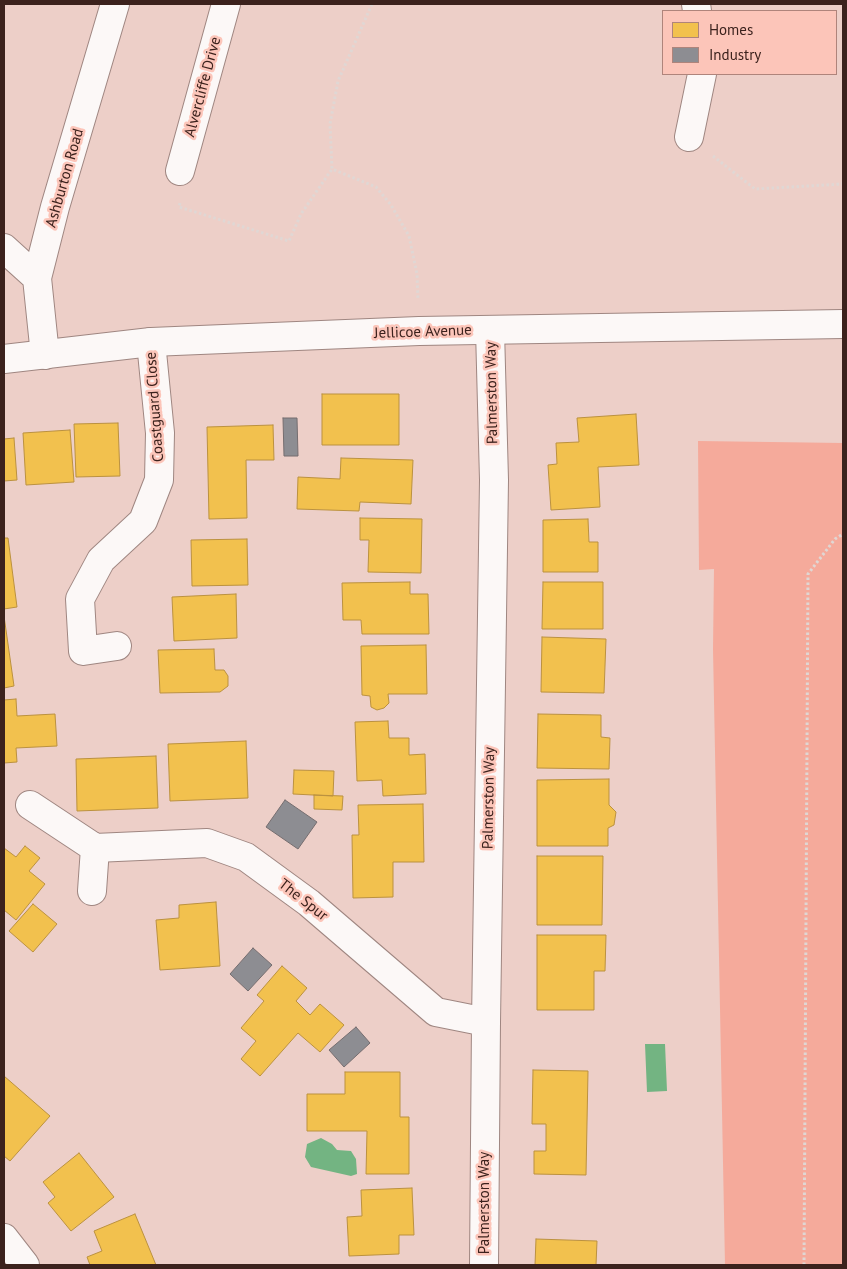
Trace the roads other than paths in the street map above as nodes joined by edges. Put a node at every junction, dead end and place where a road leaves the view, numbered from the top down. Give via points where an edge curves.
1 (115, 4) edge
2 (226, 4) edge
3 (702, 75) edge
4 (688, 136) road end
5 (180, 171) road end
6 (4, 248) edge
7 (37, 278) junction
8 (843, 324) edge
9 (490, 330) junction
10 (151, 342) junction
11 (45, 354) junction
12 (4, 359) edge
13 (117, 646) dead end
14 (30, 805) dead end
15 (95, 848) junction
16 (92, 891) dead end
17 (486, 1022) junction
18 (4, 1238) edge
19 (25, 1265) edge
20 (484, 1265) edge

1 - 7 street, Ashburton Road
2 - 5 street, Alvercliffe Drive
3 - 4 street
6 - 7 street
7 - 11 street, Ashburton Road
8 - 9 street, Jellicoe Avenue
9 - 10 street, Jellicoe Avenue
9 - 17 street, Palmerston Way via 494,480
10 - 11 street, Jellicoe Avenue
10 - 13 street, Coastguard Close via 160,433 160,480 143,521 101,560 80,599 83,651
11 - 12 street, Jellicoe Avenue
14 - 15 street
15 - 16 street
15 - 17 street, The Spur via 207,843 246,857 310,903 436,1012
17 - 20 street, Palmerston Way
18 - 19 street

